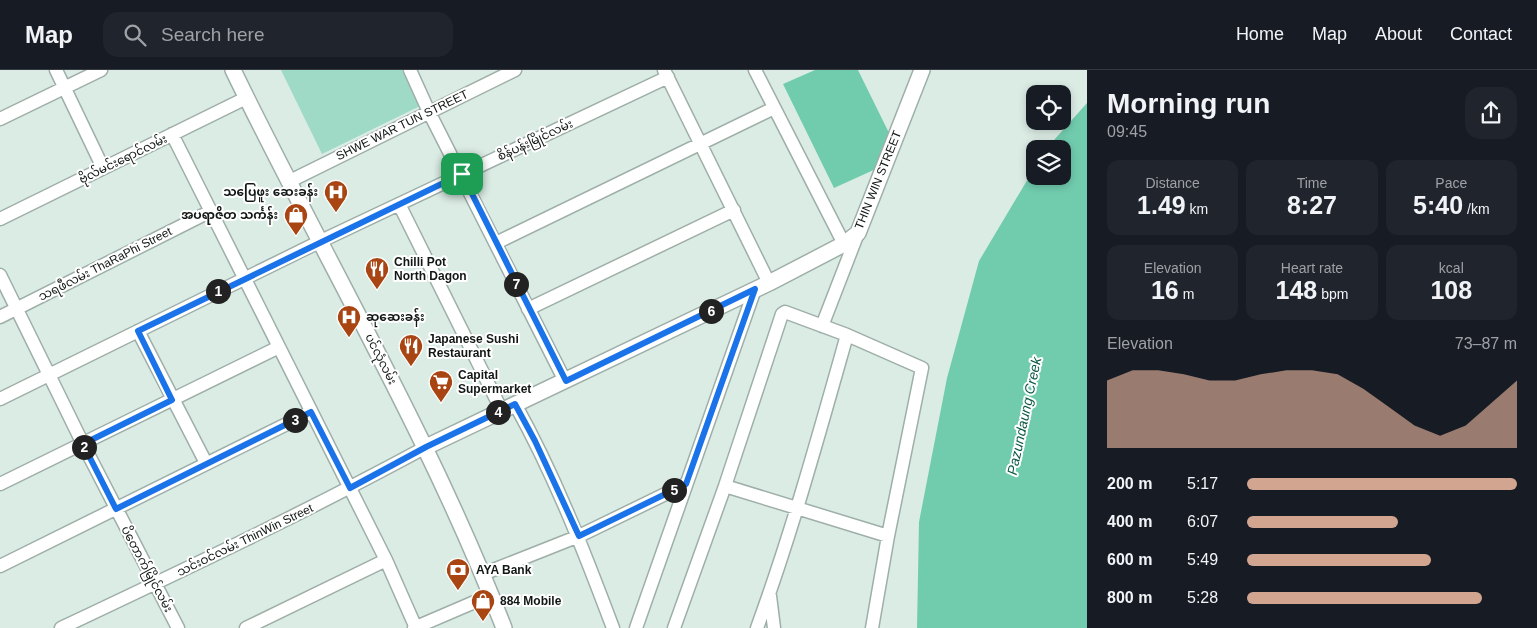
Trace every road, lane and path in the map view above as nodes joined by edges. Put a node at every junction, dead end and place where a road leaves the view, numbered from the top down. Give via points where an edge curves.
1 (56, 70) edge
2 (101, 70) edge
3 (233, 70) edge
4 (410, 70) edge
5 (515, 70) edge
6 (755, 70) edge
7 (922, 70) edge
8 (500, 73) edge
9 (666, 74) edge
10 (64, 88) junction
11 (246, 98) junction
12 (774, 108) junction
13 (429, 112) junction
14 (0, 119) edge
15 (172, 134) junction
16 (701, 143) junction
17 (103, 168) junction
18 (462, 174) junction
19 (290, 181) junction
20 (399, 204) junction
21 (734, 210) junction
22 (210, 211) junction
23 (0, 219) edge
24 (858, 233) junction
25 (321, 241) junction
26 (496, 242) junction
27 (844, 244) junction
28 (0, 275) edge
29 (244, 278) junction
30 (762, 286) junction
31 (17, 309) junction
32 (528, 309) junction
33 (0, 317) edge
34 (822, 326) junction
35 (138, 331) junction
36 (846, 335) junction
37 (279, 347) junction
38 (49, 374) junction
39 (566, 381) junction
40 (0, 399) edge
41 (172, 400) junction
42 (508, 407) junction
43 (311, 412) junction
44 (83, 444) junction
45 (426, 447) junction
46 (206, 463) junction
47 (0, 484) edge
48 (686, 484) junction
49 (725, 486) junction
50 (350, 488) junction
51 (798, 508) junction
52 (116, 509) junction
53 (579, 536) junction
54 (888, 536) junction
55 (386, 560) junction
56 (0, 566) edge
57 (483, 574) junction
58 (155, 585) junction
59 (491, 595) junction
60 (770, 596) junction
61 (86, 623) edge
62 (62, 628) edge
63 (178, 628) edge
64 (246, 628) edge
65 (415, 628) edge
66 (504, 628) edge
67 (613, 628) edge
68 (636, 628) edge
69 (674, 628) edge
70 (757, 628) edge
71 (774, 628) edge
72 (872, 628) edge

1 - 10 street
2 - 10 street
3 - 11 main road, ပင်လုံလမ်း
4 - 13 street
5 - 8 street, SHWE WAR TUN STREET
6 - 12 street
7 - 24 main road, THIN WIN STREET
8 - 13 street, SHWE WAR TUN STREET
9 - 16 street
9 - 18 street, စိန်ပန်းမြိုင်လမ်း
10 - 14 street
10 - 17 street
11 - 15 street, ဗိုလ်မင်းရောင်လမ်း
11 - 19 main road, ပင်လုံလမ်း
12 - 16 street
12 - 27 street
13 - 18 street
13 - 19 street, SHWE WAR TUN STREET
15 - 17 street, ဗိုလ်မင်းရောင်လမ်း
15 - 22 street
16 - 21 street
16 - 26 street
17 - 23 street, ဗိုလ်မင်းရောင်လမ်း
18 - 20 street, စိန်ပန်းမြိုင်လမ်း
18 - 26 street
19 - 25 main road, ပင်လုံလမ်း
20 - 25 street, စိန်ပန်းမြိုင်လမ်း
20 - 42 street
21 - 30 street
21 - 32 street
22 - 29 street
22 - 31 street, သရဖီလမ်း ThaRaPhi Street
24 - 27 main road, THIN WIN STREET
24 - 34 street
25 - 29 street, စိန်ပန်းမြိုင်လမ်း
25 - 45 main road, ပင်လုံလမ်း
26 - 32 street
27 - 30 main road, THIN WIN STREET
28 - 31 street, ပိတောက်မြိုင်လမ်း
29 - 35 street, စိန်ပန်းမြိုင်လမ်း
29 - 37 street
30 - 39 main road, THIN WIN STREET
30 - 48 street
31 - 33 street, သရဖီလမ်း ThaRaPhi Street
31 - 38 street, ပိတောက်မြိုင်လမ်း
32 - 39 street
34 - 36 street
34 - 49 street via 788,312 782,314
35 - 38 street, စိန်ပန်းမြိုင်လမ်း
35 - 41 street
36 - 51 street
36 - 54 street via 922,368
37 - 41 street
37 - 43 street
38 - 40 street, စိန်ပန်းမြိုင်လမ်း
38 - 44 street, ပိတောက်မြိုင်လမ်း
39 - 42 main road, THIN WIN STREET
41 - 44 street
41 - 46 street
42 - 45 main road, THIN WIN STREET
42 - 53 street via 535,441
43 - 46 street
43 - 50 street
44 - 47 street
44 - 52 street, ပိတောက်မြိုင်လမ်း
45 - 50 street, သင်းဝင်လမ်း ThinWin Street
45 - 57 main road, ပင်လုံလမ်း
46 - 52 street
48 - 53 street
48 - 68 street
49 - 51 street
49 - 69 street
50 - 55 street
50 - 58 street, သင်းဝင်လမ်း ThinWin Street
51 - 54 street
51 - 60 street
52 - 56 street
52 - 58 street, ပိတောက်မြိုင်လမ်း
53 - 57 street
53 - 67 street
54 - 72 street
55 - 64 street
55 - 65 street
57 - 59 main road, ပင်လုံလမ်း
58 - 61 street, သင်းဝင်လမ်း ThinWin Street
58 - 63 street, ပိတောက်မြိုင်လမ်း
59 - 65 street
59 - 66 main road, ပင်လုံလမ်း
60 - 70 street
60 - 71 street
61 - 62 street, သင်းဝင်လမ်း ThinWin Street

